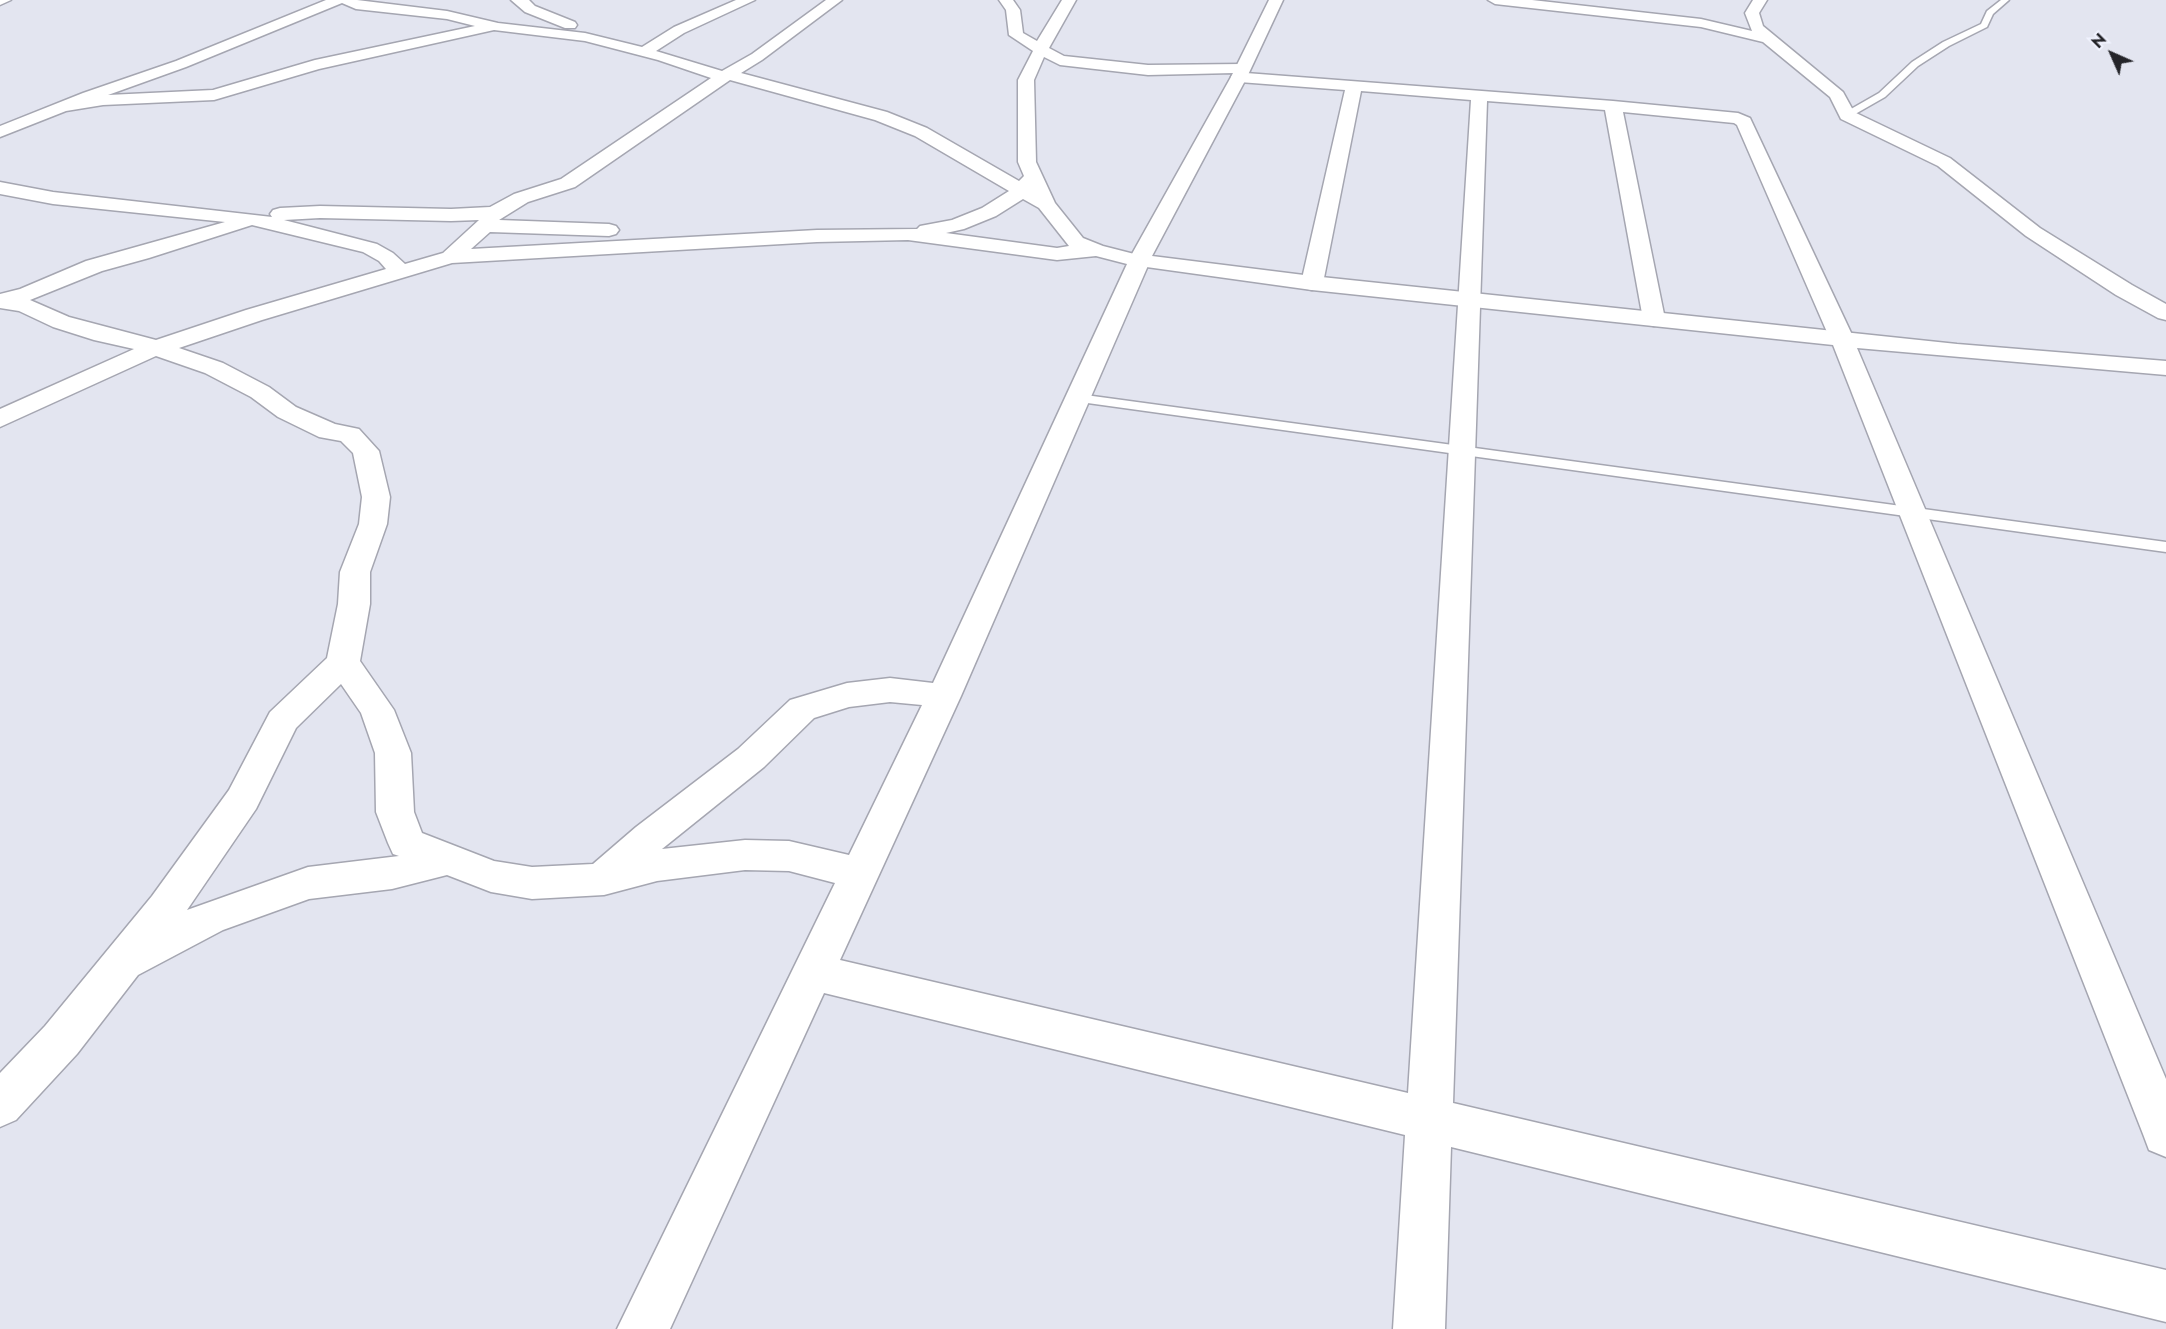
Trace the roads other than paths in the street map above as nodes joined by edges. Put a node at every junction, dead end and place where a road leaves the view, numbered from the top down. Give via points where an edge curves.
1 (338, 0) edge
2 (347, 0) edge
3 (518, 0) edge
4 (748, 0) edge
5 (835, 0) edge
6 (1006, 0) edge
7 (1069, 0) edge
8 (1276, 0) edge
9 (1495, 0) edge
10 (1760, 0) edge
11 (2005, 0) edge
12 (1752, 13) junction
13 (1701, 23) junction
14 (494, 26) junction
15 (585, 38) junction
16 (1768, 39) junction
17 (1041, 51) junction
18 (644, 52) junction
19 (1240, 73) junction
20 (726, 75) junction
21 (1354, 86) junction
22 (1479, 96) junction
23 (96, 98) junction
24 (1613, 106) junction
25 (1847, 115) junction
26 (0, 132) edge
27 (1027, 184) junction
28 (0, 188) edge
29 (232, 216) junction
30 (490, 219) junction
31 (261, 220) junction
32 (908, 234) junction
33 (684, 244) junction
34 (1096, 250) junction
35 (450, 257) junction
36 (1139, 261) junction
37 (400, 271) junction
38 (1312, 283) junction
39 (1469, 299) junction
40 (0, 301) edge
41 (2166, 313) edge
42 (1654, 319) junction
43 (1842, 339) junction
44 (153, 349) junction
45 (2166, 368) edge
46 (1078, 398) junction
47 (0, 419) edge
48 (1462, 452) junction
49 (1913, 512) junction
50 (2166, 547) edge
51 (343, 662) junction
52 (944, 696) junction
53 (451, 859) junction
54 (860, 873) junction
55 (604, 879) junction
56 (120, 965) junction
57 (813, 972) junction
58 (0, 1105) edge
59 (1429, 1119) junction
60 (2166, 1134) edge
61 (2166, 1296) edge
62 (643, 1329) edge
63 (1419, 1329) edge

1 - 23 street
2 - 14 street via 356,5 447,15
3 - 15 street via 562,21
4 - 18 street via 679,30
5 - 20 street
6 - 17 street via 1014,10 1016,35
7 - 17 street
8 - 19 street
9 - 13 street
10 - 12 street
11 - 25 lane via 1990,13 1984,25 1915,64 1882,95
12 - 13 street
12 - 16 street via 1756,27
13 - 16 street
14 - 15 street
14 - 23 street via 315,65 214,95
15 - 18 street
16 - 25 street via 1838,95
17 - 19 street via 1060,60 1121,69
17 - 27 street via 1026,80
18 - 20 street
19 - 21 street
19 - 36 street
20 - 27 street via 812,95 891,120
20 - 30 street via 568,183 521,198
21 - 22 street
21 - 38 street
22 - 24 street
22 - 39 street
23 - 26 street
24 - 42 street
24 - 43 street via 1724,115 1744,122
25 - 41 street via 1944,162 2033,232 2124,291
27 - 32 street via 1012,199 989,212 957,225
27 - 34 street via 1076,242
28 - 29 street via 53,198
29 - 30 street via 320,212
29 - 31 street
30 - 33 street via 656,235
30 - 35 street
31 - 37 street via 370,248
31 - 40 street via 230,225 94,266 28,294
32 - 33 street
32 - 34 street via 1057,254
33 - 35 street
34 - 36 street
35 - 37 street
36 - 38 street
36 - 46 street
37 - 44 street
38 - 39 street
39 - 42 street
39 - 48 street
40 - 44 street
42 - 43 street
43 - 45 street
43 - 49 street
44 - 47 street
44 - 51 street via 214,368 260,392 286,412 328,431 350,435 366,451 376,497 373,524 355,572 354,604
46 - 48 lane
46 - 52 street
48 - 49 lane
48 - 59 street
49 - 50 lane
49 - 60 street
51 - 53 street via 377,710 393,753 395,812 407,843
51 - 56 street via 282,721 243,799 166,908
52 - 54 street
52 - 55 street via 890,690 847,695 802,709 751,758 649,838
53 - 55 street via 491,876 532,883
53 - 56 street via 392,873 308,883 209,918
54 - 55 street via 789,856 745,855 657,865
54 - 57 street
56 - 58 street via 61,1040
57 - 59 street
57 - 62 street
59 - 61 street
59 - 63 street

